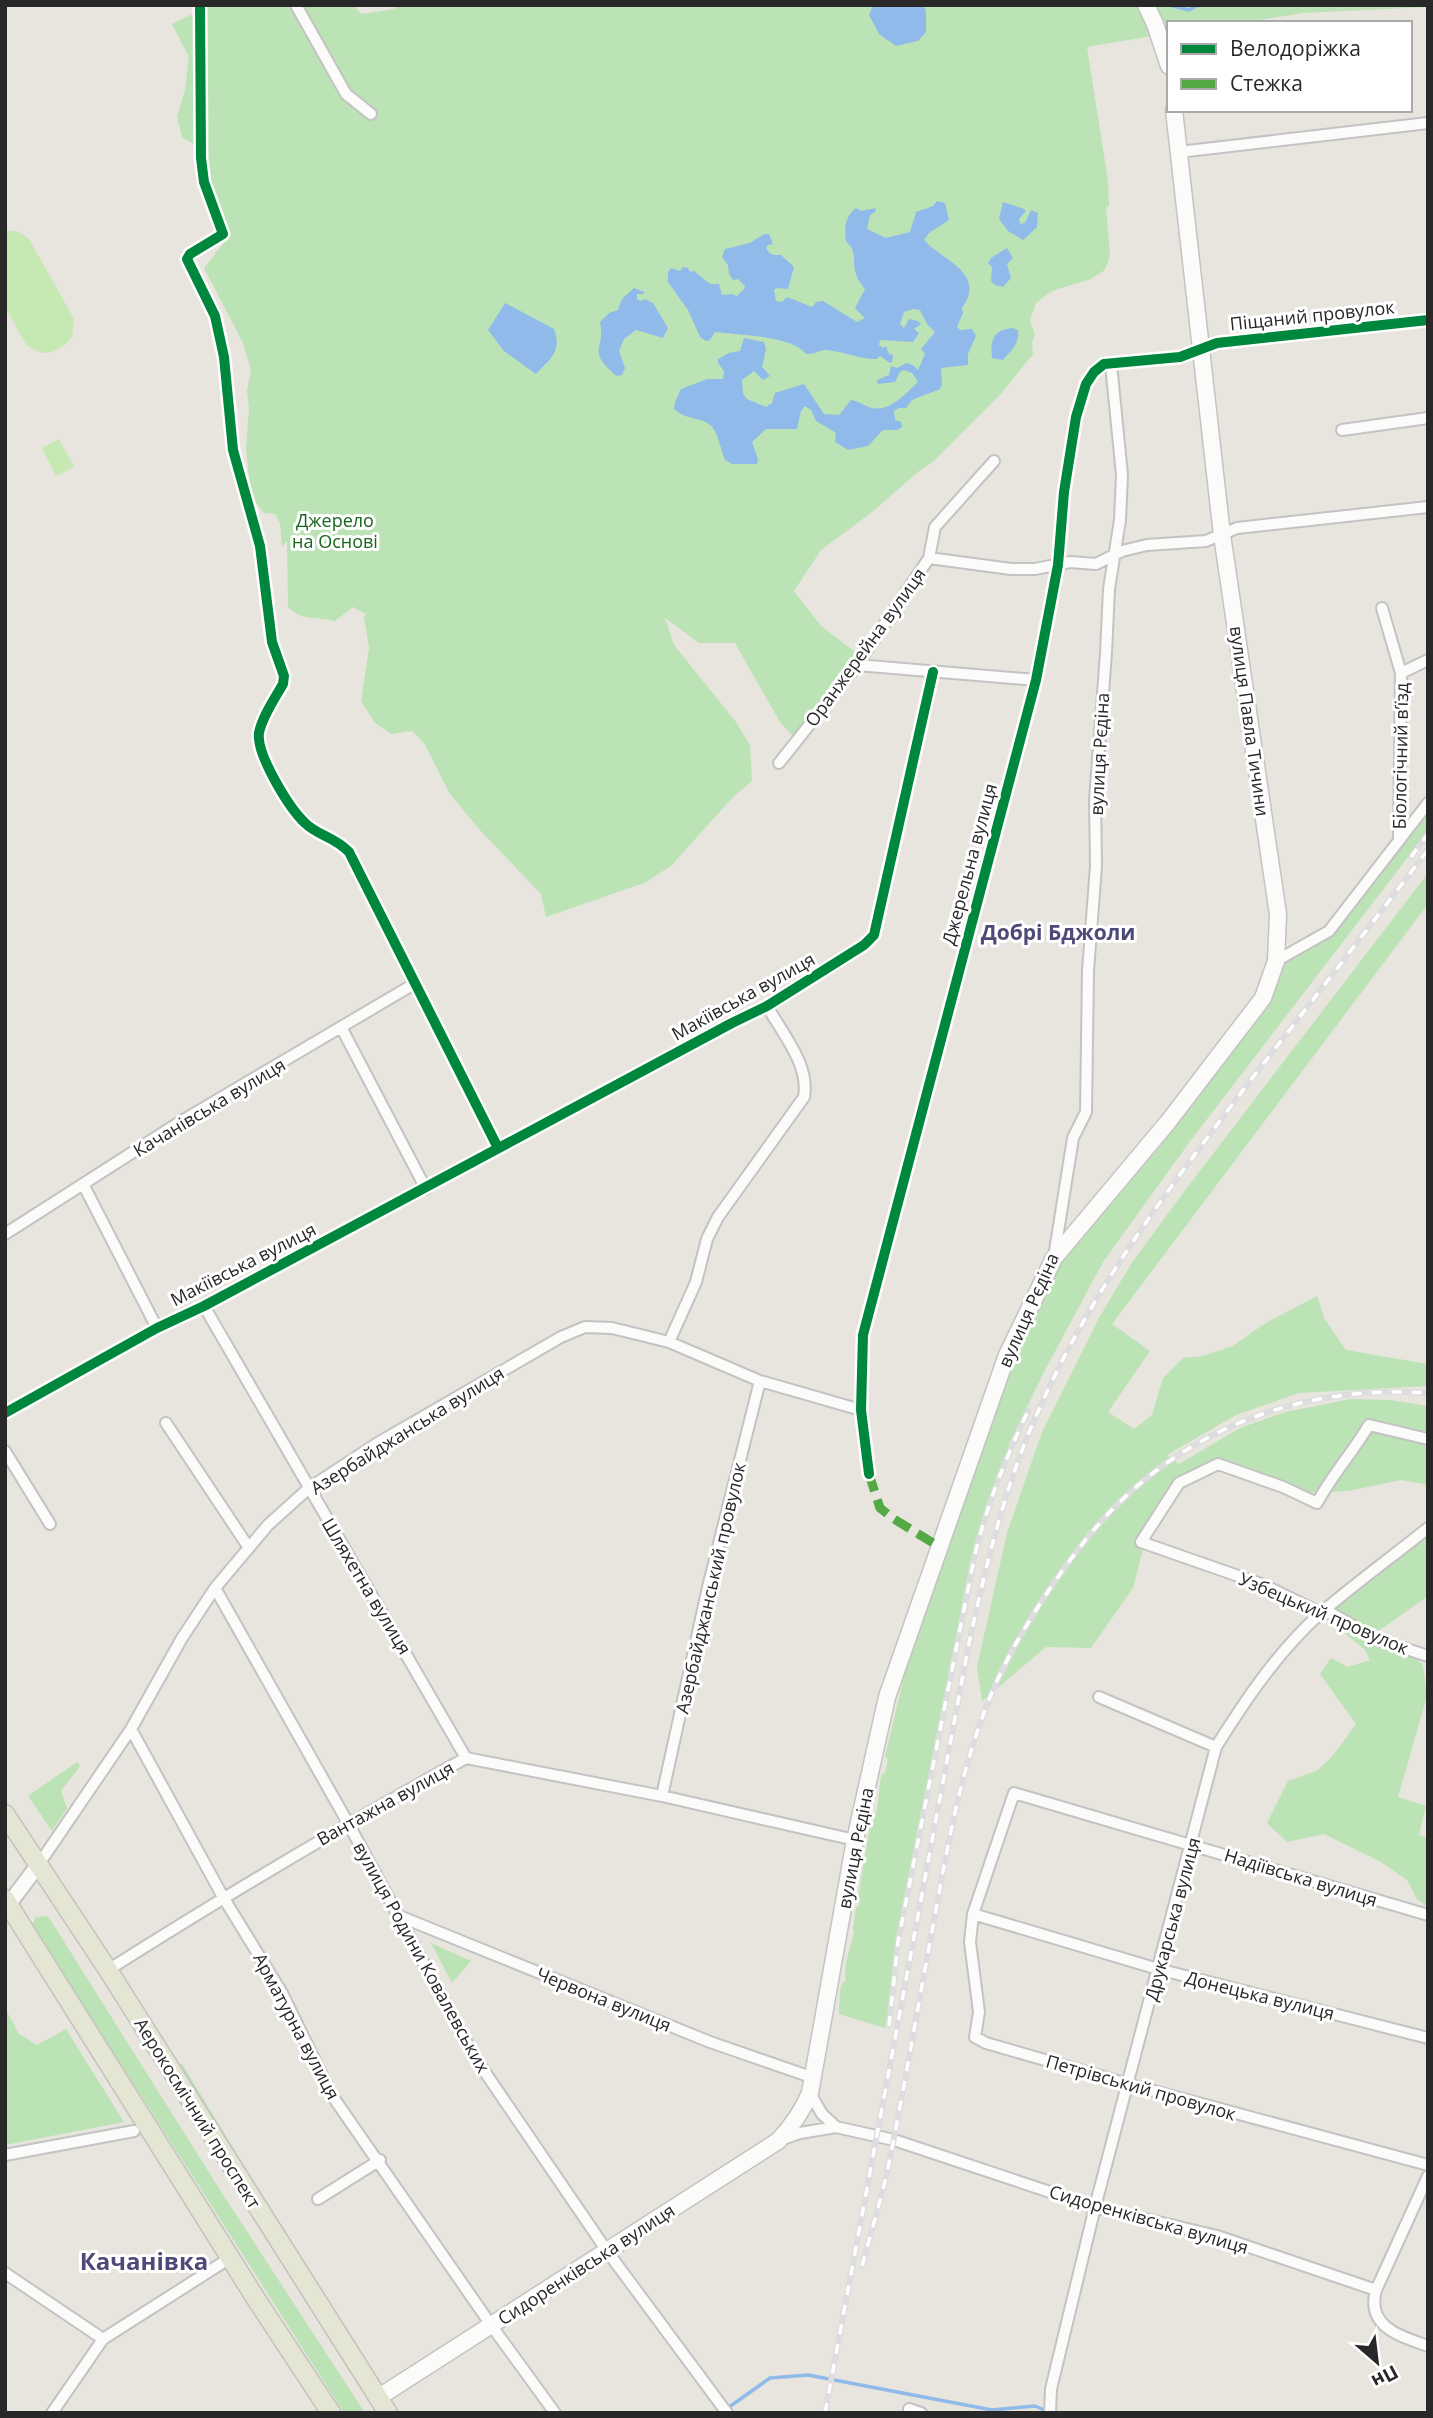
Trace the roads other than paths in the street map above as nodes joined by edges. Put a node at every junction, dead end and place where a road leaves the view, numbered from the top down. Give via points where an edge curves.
1 (200, 5) edge
2 (296, 5) edge
3 (1146, 5) edge
4 (1167, 60) edge
5 (1174, 112) edge
6 (371, 114) dead end
7 (1428, 123) edge
8 (1179, 152) junction
9 (1428, 320) edge
10 (1200, 348) junction
11 (1111, 364) junction
12 (1428, 418) edge
13 (1342, 430) dead end
14 (994, 461) dead end
15 (1428, 507) edge
16 (1222, 534) junction
17 (1114, 555) junction
18 (929, 558) junction
19 (1058, 565) junction
20 (1382, 607) dead end
21 (1428, 660) edge
22 (857, 665) junction
23 (933, 672) junction
24 (1401, 673) junction
25 (1036, 680) junction
26 (779, 764) dead end
27 (1428, 803) edge
28 (1399, 839) junction
29 (1276, 961) junction
30 (414, 984) junction
31 (767, 1006) junction
32 (341, 1027) junction
33 (498, 1148) junction
34 (83, 1184) junction
35 (426, 1189) junction
36 (5, 1234) edge
37 (1054, 1258) junction
38 (204, 1306) junction
39 (157, 1328) junction
40 (669, 1342) junction
41 (760, 1381) junction
42 (861, 1410) junction
43 (5, 1413) edge
44 (166, 1423) dead end
45 (1428, 1439) edge
46 (5, 1451) edge
47 (869, 1474) dead end
48 (309, 1489) junction
49 (50, 1524) dead end
50 (1428, 1528) edge
51 (249, 1548) junction
52 (215, 1588) junction
53 (1321, 1613) junction
54 (1428, 1656) edge
55 (1099, 1697) dead end
56 (131, 1729) junction
57 (1216, 1747) junction
58 (466, 1758) junction
59 (662, 1796) junction
60 (5, 1814) edge
61 (348, 1823) junction
62 (855, 1840) junction
63 (1192, 1845) junction
64 (39, 1864) junction
65 (223, 1897) junction
66 (6, 1904) edge
67 (973, 1914) junction
68 (1428, 1915) edge
69 (399, 1916) junction
70 (1158, 1969) junction
71 (108, 1970) junction
72 (1428, 2038) edge
73 (1128, 2084) junction
74 (811, 2085) junction
75 (836, 2127) junction
76 (134, 2131) dead end
77 (778, 2141) junction
78 (5, 2155) edge
79 (380, 2160) junction
80 (1428, 2165) edge
81 (1428, 2176) edge
82 (318, 2199) dead end
83 (1095, 2207) junction
84 (607, 2251) junction
85 (230, 2258) junction
86 (5, 2273) edge
87 (1376, 2290) junction
88 (491, 2325) junction
89 (103, 2339) junction
90 (1428, 2346) edge
91 (384, 2405) edge
92 (909, 2410) dead end
93 (52, 2413) edge
94 (331, 2413) edge
95 (555, 2413) edge
96 (727, 2413) edge
97 (921, 2413) edge
98 (1050, 2413) edge

1 - 30 street via 201,158 204,182 223,234 187,259 215,316 233,450 260,546 272,642 284,676 259,730 259,742 285,797 305,823 339,841 349,852
2 - 6 street via 346,94
3 - 4 main road
5 - 8 main road, вулиця Павла Тичини
7 - 8 street
8 - 10 main road, вулиця Павла Тичини
9 - 10 street, Піщаний провулок
10 - 11 street via 1180,357
10 - 16 main road, вулиця Павла Тичини
11 - 17 street, вулиця Рєдіна via 1122,475
11 - 19 street, Джерельна вулиця via 1094,372 1086,384 1076,417
12 - 13 street
14 - 18 street, Оранжерейна вулиця via 935,527
15 - 16 street via 1237,528
16 - 17 street via 1206,541 1147,545
16 - 29 main road, вулиця Павла Тичини via 1278,914
17 - 19 street via 1096,564
17 - 37 street, вулиця Рєдіна via 1095,800 1097,866 1088,971 1086,1112 1073,1138
18 - 19 street via 1012,569
18 - 22 street, Оранжерейна вулиця
19 - 25 street, Джерельна вулиця
20 - 24 street, Біологічний в’їзд
21 - 24 street, Біологічний в’їзд
22 - 23 street
22 - 26 street, Оранжерейна вулиця
23 - 25 street
23 - 31 street, Макіївська вулиця via 874,935
24 - 28 street, Біологічний в’їзд
25 - 42 street, Джерельна вулиця via 863,1335
27 - 28 street
28 - 29 street via 1329,931
29 - 37 main road, вулиця Павла Тичини via 1263,998 1168,1122
30 - 32 street, Качанівська вулиця
30 - 33 street
31 - 33 street, Макіївська вулиця
31 - 40 street via 803,1071 804,1097 718,1217
32 - 34 street, Качанівська вулиця
32 - 35 street
33 - 35 street, Макіївська вулиця
34 - 36 street, Качанівська вулиця
34 - 39 street
35 - 38 street, Макіївська вулиця
37 - 62 main road, вулиця Рєдіна via 1007,1355 938,1546 887,1698
38 - 39 street, Макіївська вулиця
38 - 48 street, Шляхетна вулиця
39 - 43 street, Макіївська вулиця
40 - 41 street, Азербайджанська вулиця
40 - 48 street, Азербайджанська вулиця via 612,1328 585,1327 381,1441
41 - 42 street, Азербайджанська вулиця
41 - 59 street, Азербайджанський провулок
42 - 47 street, Джерельна вулиця
44 - 51 street
45 - 53 street, Узбецький провулок via 1369,1425 1318,1503 1218,1464 1179,1483 1142,1542 1264,1585
46 - 49 street
48 - 51 street, Азербайджанська вулиця
48 - 58 street, Шляхетна вулиця
50 - 53 street, Друкарська вулиця
51 - 52 street, Азербайджанська вулиця
52 - 56 street, Азербайджанська вулиця
52 - 61 street, вулиця Родини Ковалевських
53 - 54 street, Узбецький провулок via 1331,1613 1376,1639
53 - 57 street, Друкарська вулиця via 1279,1658
55 - 57 street
56 - 64 street, Азербайджанська вулиця
56 - 65 street, Арматурна вулиця
57 - 63 street, Друкарська вулиця
58 - 59 street, Вантажна вулиця
58 - 61 street, Вантажна вулиця
59 - 62 street, Вантажна вулиця
60 - 64 main road, Аерокосмічний проспект
61 - 65 street, Вантажна вулиця
61 - 69 street, вулиця Родини Ковалевських
62 - 74 main road, вулиця Рєдіна
63 - 67 street, Надіївська вулиця via 1014,1793
63 - 68 street, Надіївська вулиця
63 - 70 street, Друкарська вулиця
64 - 66 street
64 - 71 main road, Аерокосмічний проспект
65 - 71 street, Вантажна вулиця
65 - 79 street, Арматурна вулиця via 282,1993 331,2094
66 - 85 main road
67 - 70 street, Донецька вулиця
67 - 73 street, Петрівський провулок via 970,1942 979,2011 975,2036
69 - 74 street, Червона вулиця
69 - 84 street, вулиця Родини Ковалевських via 474,2056
70 - 72 street, Донецька вулиця
70 - 73 street, Друкарська вулиця
71 - 91 main road, Аерокосмічний проспект
73 - 80 street, Петрівський провулок
73 - 83 street, Друкарська вулиця
74 - 75 street via 822,2114
74 - 77 main road, вулиця Рєдіна via 794,2124
75 - 77 street, Сидоренківська вулиця
75 - 83 street, Сидоренківська вулиця via 898,2141
76 - 78 street
77 - 84 main road, Сидоренківська вулиця
79 - 82 street
79 - 88 street, Арматурна вулиця
81 - 87 street
83 - 87 street, Сидоренківська вулиця via 1217,2236
83 - 98 street, Друкарська вулиця via 1051,2389
84 - 88 main road, Сидоренківська вулиця
84 - 96 street, вулиця Родини Ковалевських
85 - 89 street
85 - 94 main road
86 - 89 street
87 - 90 street via 1373,2301 1383,2325
88 - 91 main road, Сидоренківська вулиця
88 - 95 street, Арматурна вулиця
89 - 93 street
92 - 97 street

